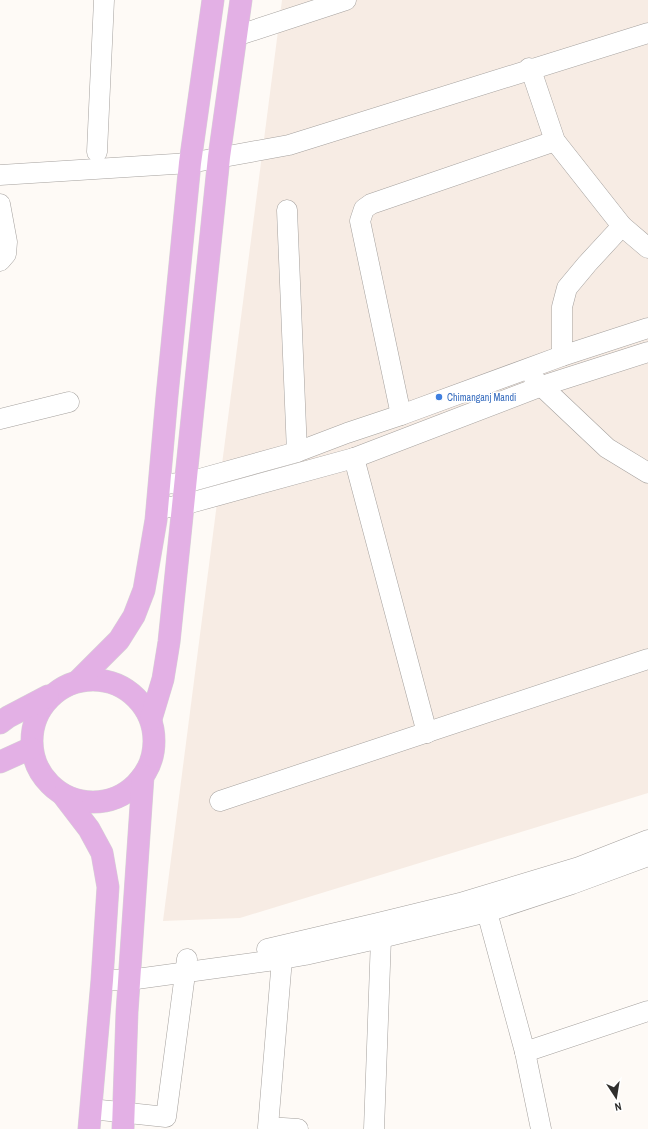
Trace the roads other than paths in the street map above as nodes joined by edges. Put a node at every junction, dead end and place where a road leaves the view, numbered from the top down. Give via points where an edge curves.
1 (104, 0) edge
2 (212, 0) edge
3 (241, 0) edge
4 (346, 0) edge
5 (648, 33) edge
6 (236, 36) junction
7 (530, 69) junction
8 (555, 140) junction
9 (97, 152) dead end
10 (219, 158) junction
11 (190, 163) junction
12 (0, 175) edge
13 (0, 204) edge
14 (287, 210) dead end
15 (622, 226) junction
16 (648, 248) edge
17 (0, 261) edge
18 (648, 328) edge
19 (648, 352) edge
20 (562, 356) junction
21 (524, 370) junction
22 (542, 386) junction
23 (69, 402) dead end
24 (401, 415) junction
25 (0, 419) edge
26 (297, 452) junction
27 (354, 458) junction
28 (648, 473) edge
29 (185, 483) junction
30 (159, 484) junction
31 (183, 505) junction
32 (157, 509) junction
33 (648, 659) edge
34 (78, 681) junction
35 (52, 694) junction
36 (151, 719) junction
37 (0, 723) edge
38 (427, 732) junction
39 (31, 748) junction
40 (0, 762) edge
41 (143, 776) junction
42 (63, 795) junction
43 (220, 801) dead end
44 (648, 840) edge
45 (648, 856) edge
46 (487, 912) junction
47 (381, 938) junction
48 (282, 959) junction
49 (187, 966) junction
50 (130, 973) junction
51 (102, 974) junction
52 (648, 1011) edge
53 (525, 1052) junction
54 (90, 1119) edge
55 (123, 1121) edge
56 (298, 1129) edge
57 (374, 1129) edge
58 (541, 1129) edge

1 - 9 street
2 - 11 main road
3 - 6 main road
4 - 6 street
5 - 7 street
6 - 10 main road
7 - 8 street
7 - 10 street via 289,145
8 - 15 street
8 - 24 street via 371,204 364,209 360,221
10 - 11 street
10 - 29 main road
11 - 12 street
11 - 30 main road
13 - 17 street via 7,242 6,254
14 - 26 street
15 - 16 street
15 - 20 street via 567,288 562,307
18 - 20 street
19 - 22 street
20 - 21 street
21 - 22 street
21 - 24 street
22 - 27 street
22 - 28 street via 607,448
23 - 25 street
24 - 26 street
26 - 29 street
27 - 31 street
27 - 38 street
29 - 30 street
29 - 31 main road
30 - 32 main road
31 - 32 street
31 - 36 main road via 169,642 163,679
32 - 34 main road via 144,590 134,616 119,640
33 - 38 street
34 - 35 main road
34 - 36 main road via 108,681 115,684 134,695
35 - 37 main road
35 - 39 main road via 35,718
36 - 41 main road via 154,749
38 - 43 street
39 - 40 main road
39 - 42 main road via 41,775
41 - 42 main road via 121,796 92,802
41 - 50 main road
42 - 51 main road via 90,829 102,853 108,887
44 - 49 street via 579,867 460,903
45 - 46 street
46 - 47 street
46 - 53 street
47 - 48 street
47 - 57 street
48 - 49 street
48 - 56 street via 268,1127
49 - 50 street
49 - 55 street via 166,1117
50 - 51 street
50 - 55 main road
51 - 54 main road
52 - 53 street
53 - 58 street
54 - 55 street

